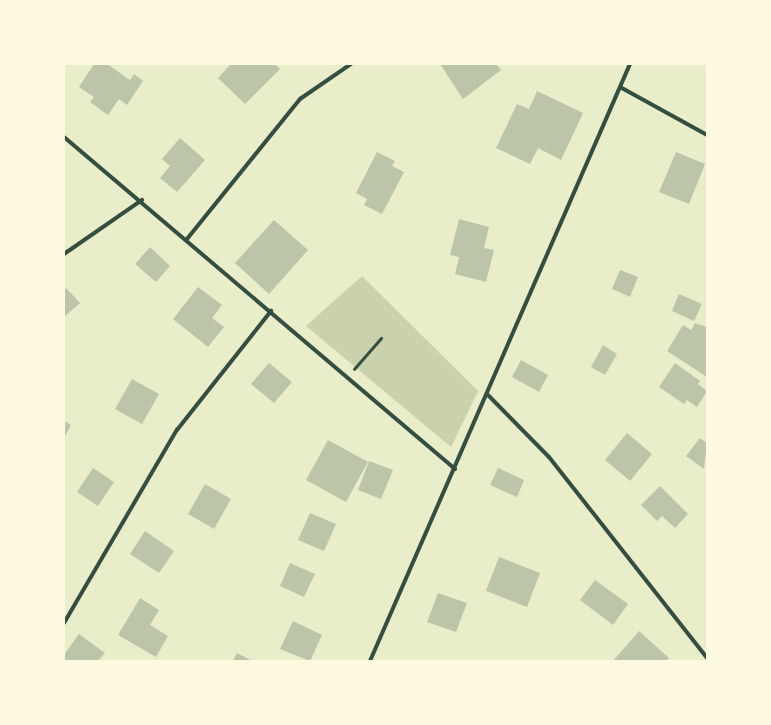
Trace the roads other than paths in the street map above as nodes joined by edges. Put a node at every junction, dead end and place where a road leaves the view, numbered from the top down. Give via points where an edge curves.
1 (351, 64) edge
2 (630, 64) edge
3 (620, 87) junction
4 (707, 135) edge
5 (64, 137) edge
6 (142, 200) junction
7 (187, 239) junction
8 (64, 254) edge
9 (271, 311) junction
10 (487, 394) junction
11 (455, 469) junction
12 (64, 623) edge
13 (707, 658) edge
14 (370, 661) edge

1 - 7 street via 300,99
2 - 3 street
3 - 4 street
3 - 10 street
5 - 6 street
6 - 7 street
6 - 8 street
7 - 9 street
9 - 11 street
9 - 12 street via 177,430
10 - 11 street
10 - 13 street via 549,457
11 - 14 street

